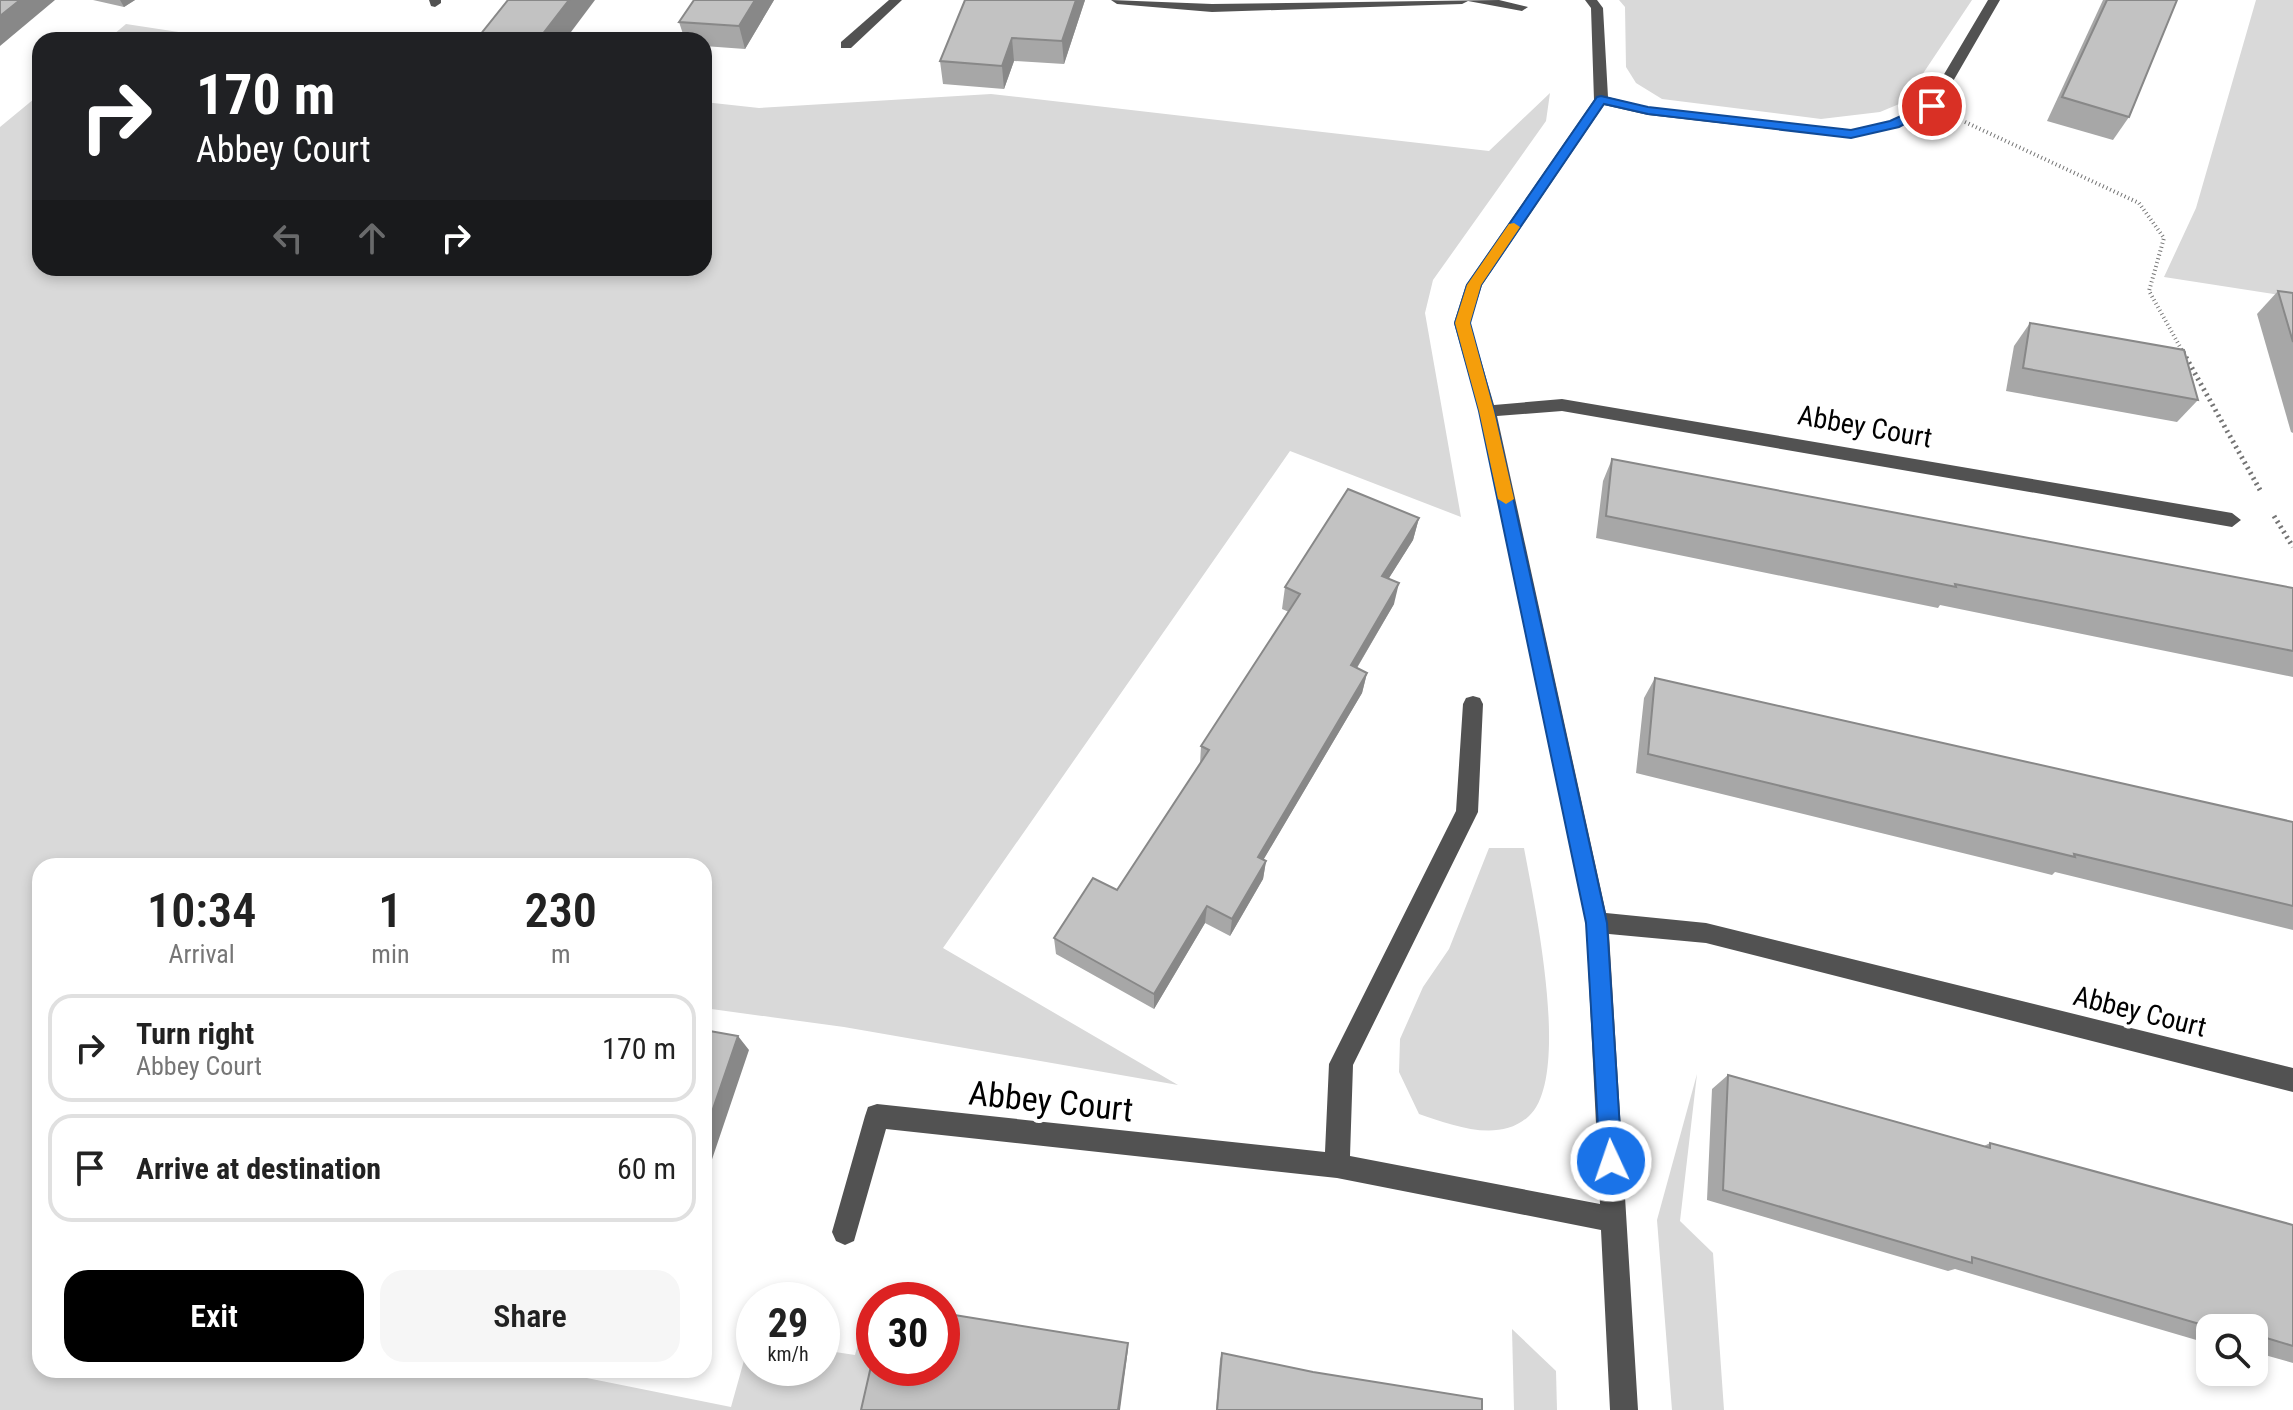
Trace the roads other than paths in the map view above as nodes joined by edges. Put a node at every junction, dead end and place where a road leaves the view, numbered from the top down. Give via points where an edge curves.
1 (896, 0) edge
2 (1117, 0) edge
3 (1462, 0) edge
4 (1473, 0) edge
5 (1591, 0) edge
6 (1994, 0) edge
7 (1213, 4) edge
8 (1522, 7) dead end
9 (846, 45) dead end
10 (1601, 100) junction
11 (1487, 411) junction
12 (2232, 520) dead end
13 (1473, 704) dead end
14 (1597, 923) junction
15 (2293, 1080) edge
16 (1337, 1166) junction
17 (1615, 1220) junction
18 (845, 1232) dead end
19 (1624, 1410) edge

1 - 9 street
2 - 7 street
3 - 7 street
4 - 8 street
5 - 10 street via 1597,8
6 - 10 street via 1932,106 1894,124 1851,134 1648,111
10 - 11 street via 1474,285 1462,323
11 - 12 street, Abbey Court via 1562,405
11 - 14 street
13 - 16 street via 1467,812 1341,1064
14 - 15 street, Abbey Court via 1706,933
14 - 17 street
16 - 17 street, Abbey Court
16 - 18 street, Abbey Court via 877,1116
17 - 19 street

